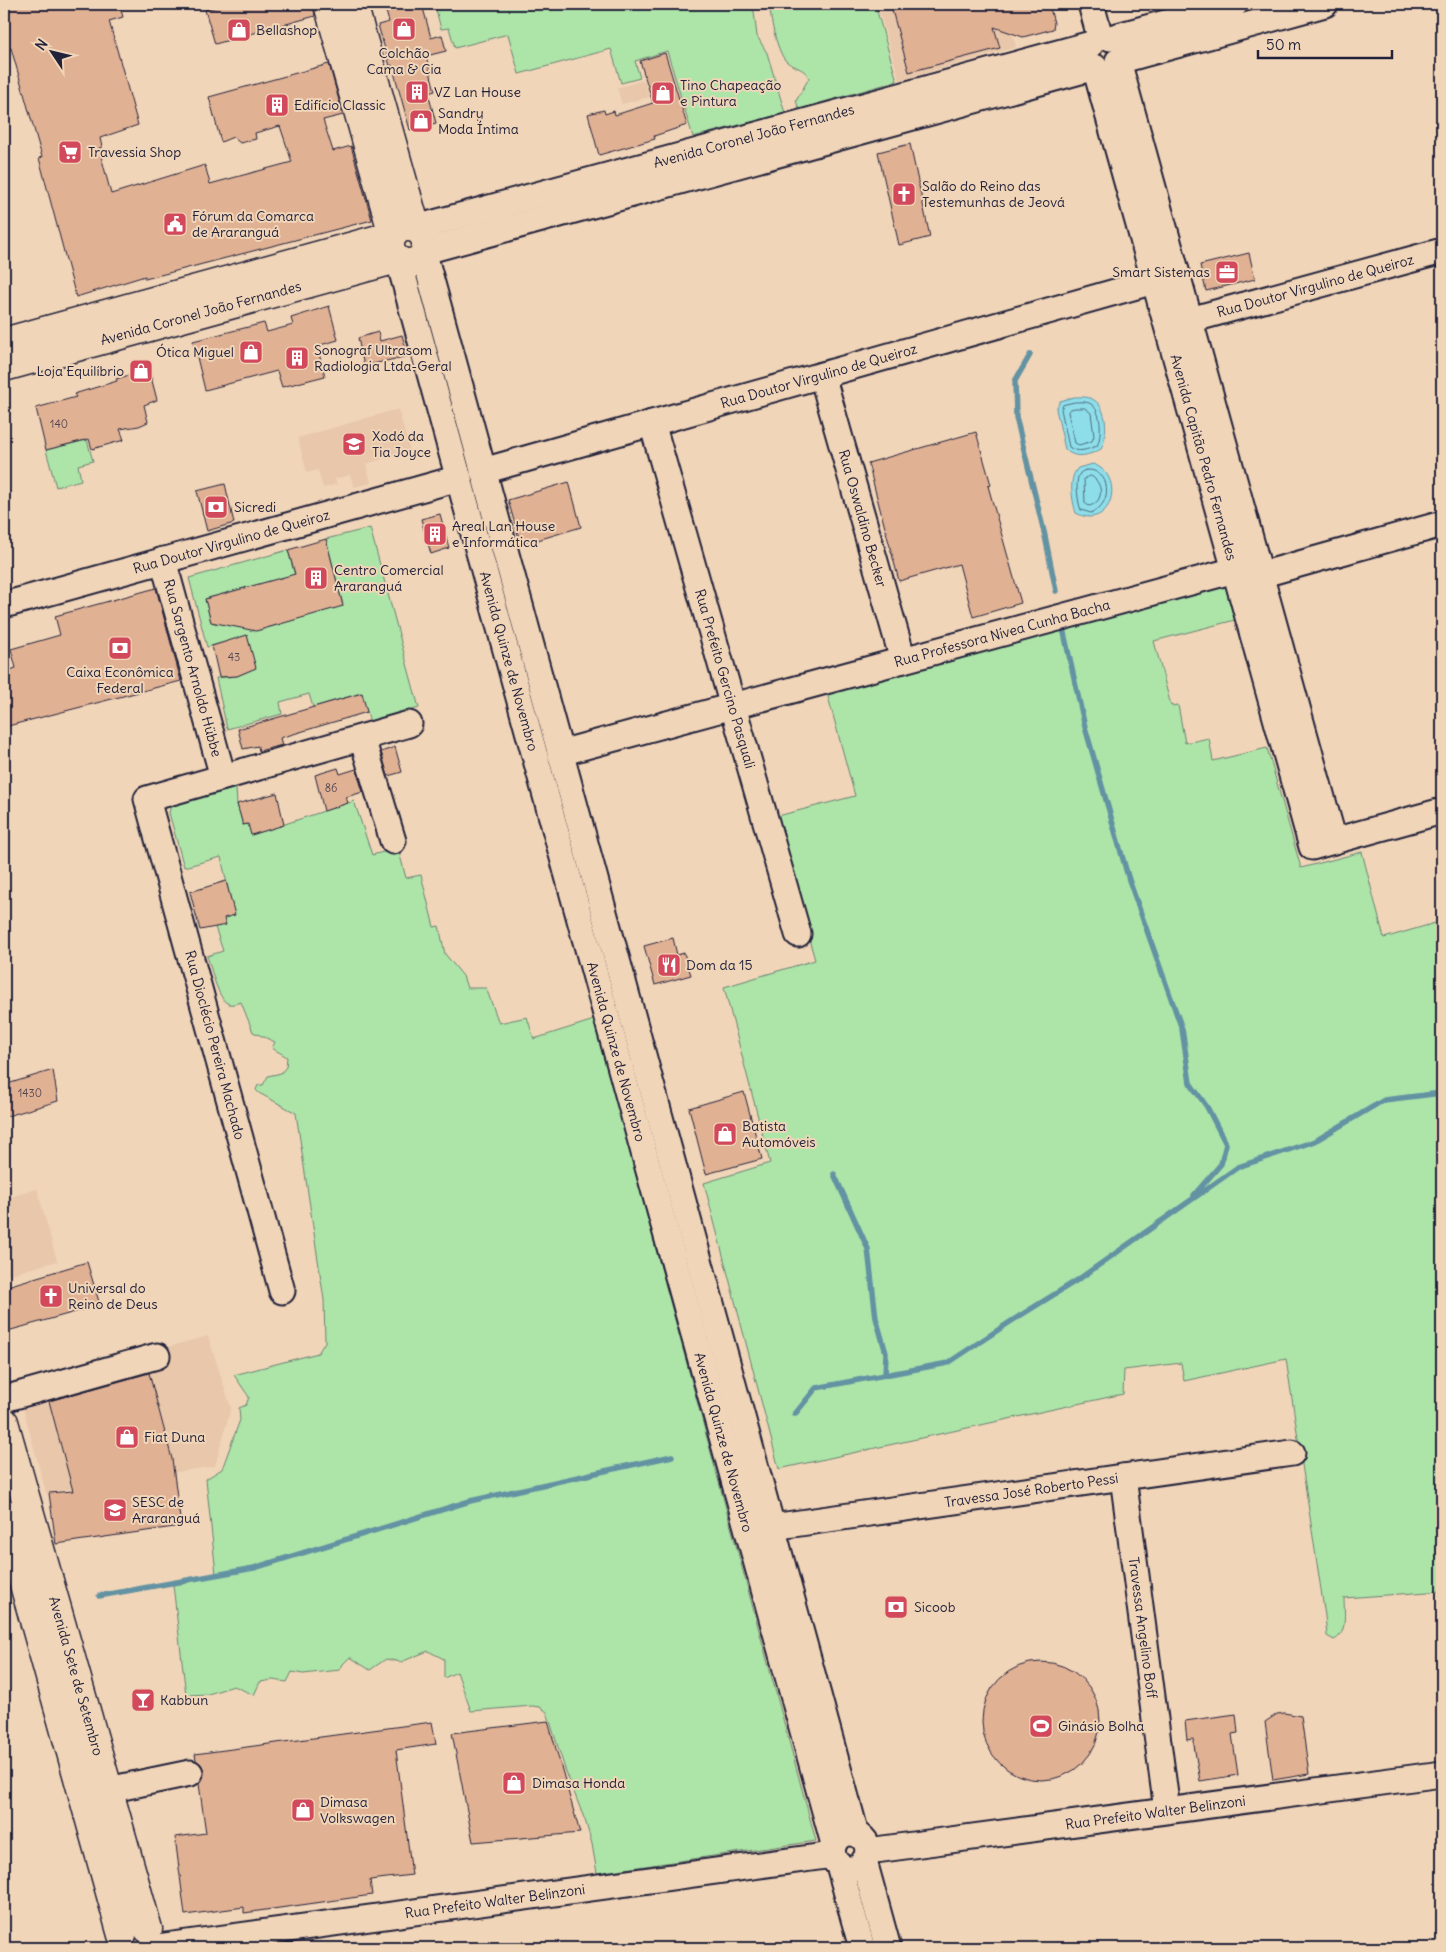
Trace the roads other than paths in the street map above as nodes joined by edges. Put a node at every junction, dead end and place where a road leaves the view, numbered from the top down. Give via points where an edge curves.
1 (328, 4) edge
2 (353, 4) edge
3 (1091, 4) edge
4 (1235, 4) edge
5 (1325, 4) edge
6 (1103, 49) junction
7 (409, 248) junction
8 (1442, 251) edge
9 (1154, 281) junction
10 (1190, 320) junction
11 (4, 342) edge
12 (4, 367) edge
13 (822, 375) junction
14 (652, 423) junction
15 (483, 471) junction
16 (459, 478) junction
17 (1442, 524) edge
18 (163, 560) junction
19 (1235, 570) junction
20 (1260, 575) junction
21 (4, 605) edge
22 (903, 660) junction
23 (733, 706) junction
24 (409, 724) dead end
25 (362, 738) junction
26 (560, 753) junction
27 (223, 777) junction
28 (1442, 811) edge
29 (393, 841) dead end
30 (1323, 844) junction
31 (798, 934) dead end
32 (282, 1291) dead end
33 (157, 1356) dead end
34 (4, 1399) edge
35 (4, 1422) edge
36 (1292, 1453) dead end
37 (1123, 1477) junction
38 (4, 1513) edge
39 (772, 1527) junction
40 (190, 1773) dead end
41 (1442, 1774) edge
42 (108, 1790) junction
43 (1167, 1810) junction
44 (863, 1849) junction
45 (835, 1855) junction
46 (141, 1941) edge
47 (862, 1948) edge
48 (888, 1948) edge

1 - 7 main road, Avenida Quinze de Novembro
2 - 7 main road, Avenida Quinze de Novembro
3 - 6 street, Avenida Capitão Pedro Fernandes
4 - 6 street, Avenida Coronel João Fernandes
5 - 6 street, Avenida Coronel João Fernandes
6 - 7 street, Avenida Coronel João Fernandes
6 - 9 street, Avenida Capitão Pedro Fernandes
6 - 10 street, Avenida Capitão Pedro Fernandes
7 - 11 main road, Avenida Coronel João Fernandes
7 - 12 main road, Avenida Coronel João Fernandes
7 - 15 street, Avenida Quinze de Novembro
7 - 16 street, Avenida Quinze de Novembro
8 - 10 street, Rua Doutor Virgulino de Queiroz
9 - 13 street, Rua Doutor Virgulino de Queiroz
9 - 19 street, Avenida Capitão Pedro Fernandes
10 - 20 street, Avenida Capitão Pedro Fernandes
13 - 14 street, Rua Doutor Virgulino de Queiroz
13 - 22 street, Rua Oswaldino Becker
14 - 15 street, Rua Doutor Virgulino de Queiroz
14 - 23 street, Rua Prefeito Gercino Pasquali
15 - 16 street via 479,464 467,462 459,470
15 - 26 street, Avenida Quinze de Novembro
16 - 18 street, Rua Doutor Virgulino de Queiroz
16 - 45 street, Avenida Quinze de Novembro
17 - 20 street, Rua Professora Nívea Cunha Bacha
18 - 21 street, Rua Doutor Virgulino de Queiroz
18 - 27 street, Rua Sargento Arnoldo Hübbe
19 - 20 street, Rua Professora Nívea Cunha Bacha
19 - 22 street, Rua Professora Nívea Cunha Bacha
19 - 30 street, Avenida Capitão Pedro Fernandes
20 - 30 street, Avenida Capitão Pedro Fernandes
22 - 23 street, Rua Professora Nívea Cunha Bacha
23 - 26 street, Rua Professora Nívea Cunha Bacha
23 - 31 street, Rua Prefeito Gercino Pasquali
24 - 25 street
25 - 27 street
25 - 29 street
26 - 39 street, Avenida Quinze de Novembro
27 - 32 street, Rua Dioclécio Pereira Machado via 147,799
28 - 30 street
33 - 34 street
35 - 42 main road, Avenida Sete de Setembro
36 - 37 street, Travessa José Roberto Pessi
37 - 39 street, Travessa José Roberto Pessi
37 - 43 street, Travessa Angelino Boff
38 - 46 main road, Avenida Sete de Setembro
39 - 44 street, Avenida Quinze de Novembro
40 - 42 street
41 - 43 street, Rua Prefeito Walter Belinzoni
42 - 46 main road, Avenida Sete de Setembro
43 - 44 street, Rua Prefeito Walter Belinzoni
44 - 45 street, Rua Prefeito Walter Belinzoni via 851,1832 841,1835
44 - 48 street, Avenida Quinze de Novembro
45 - 46 street, Rua Prefeito Walter Belinzoni
45 - 47 street, Avenida Quinze de Novembro

